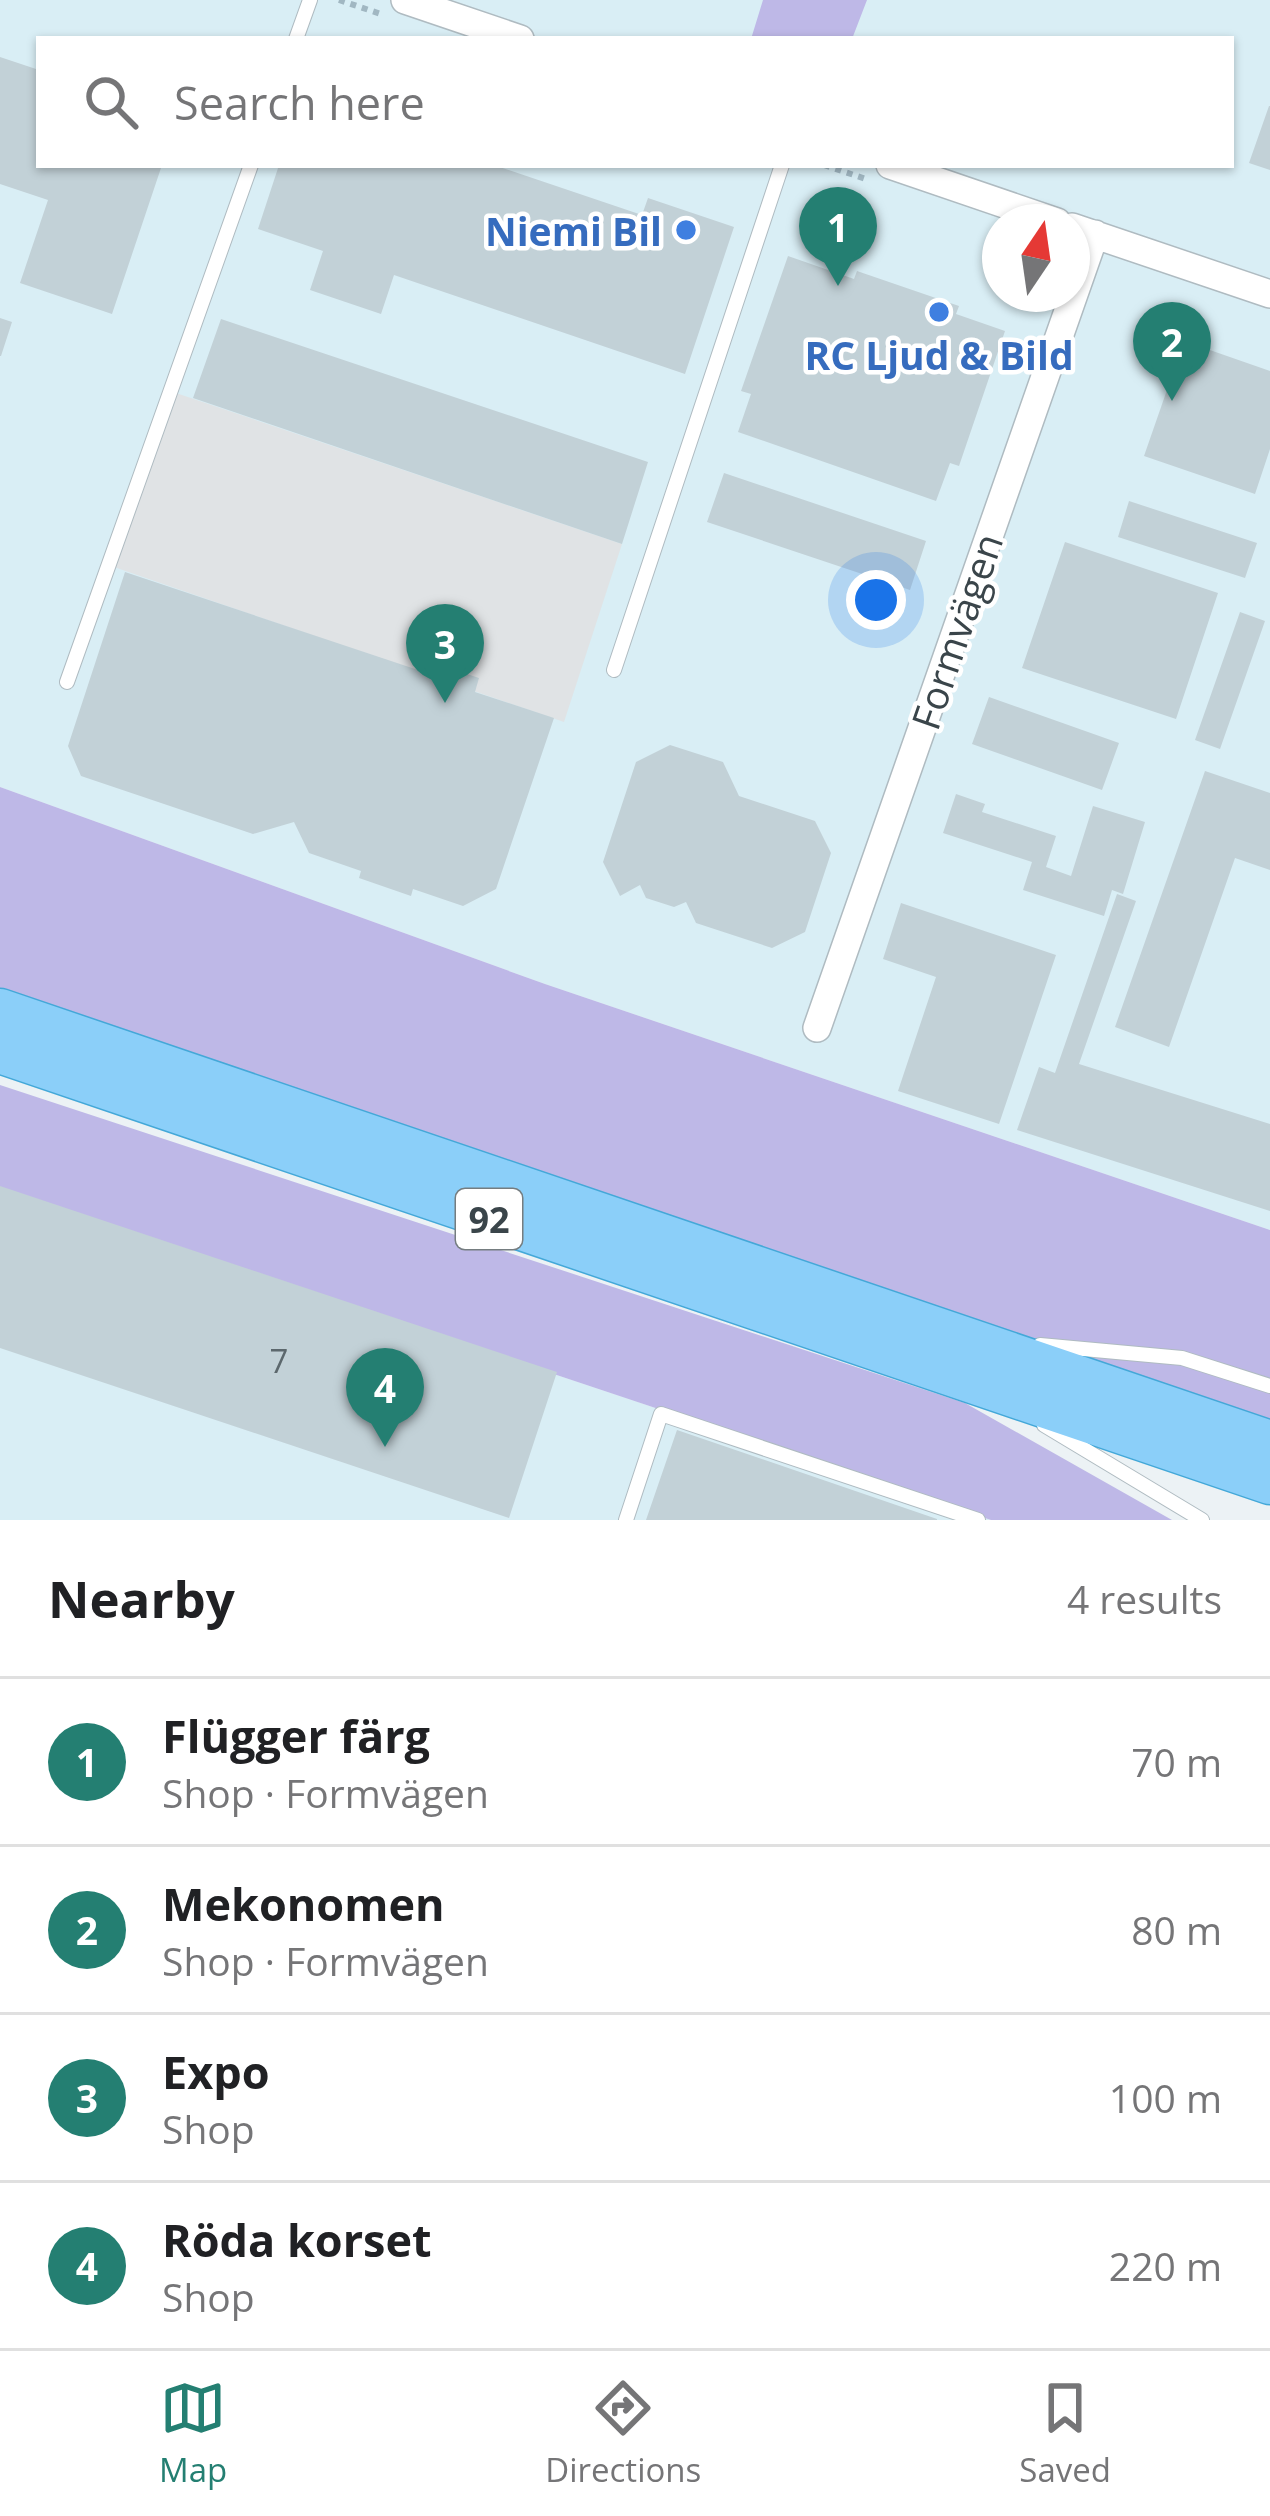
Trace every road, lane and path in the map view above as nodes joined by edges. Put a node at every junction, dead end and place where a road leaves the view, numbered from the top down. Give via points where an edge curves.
1 (310, 0) edge
2 (405, 0) edge
3 (297, 36) edge
4 (511, 36) edge
5 (250, 168) edge
6 (781, 168) edge
7 (899, 168) edge
8 (1004, 204) edge
9 (1090, 233) edge
10 (1270, 293) edge
11 (1056, 312) edge
12 (614, 670) dead end
13 (67, 682) dead end
14 (0, 1010) edge
15 (817, 1028) dead end
16 (0, 1052) edge
17 (940, 1330) junction
18 (978, 1386) junction
19 (1270, 1386) edge
20 (1270, 1442) edge
21 (1270, 1483) edge
22 (626, 1520) edge
23 (978, 1520) edge
24 (1202, 1520) edge

1 - 3 lane
2 - 4 street
5 - 13 lane
6 - 12 lane
7 - 8 street
9 - 10 street, Formvägen
11 - 15 street, Formvägen
14 - 17 highway, 92
16 - 18 highway, 92
17 - 19 lane via 1182,1358
17 - 20 highway, 92
18 - 21 highway, 92
18 - 24 lane
22 - 23 lane via 661,1414

